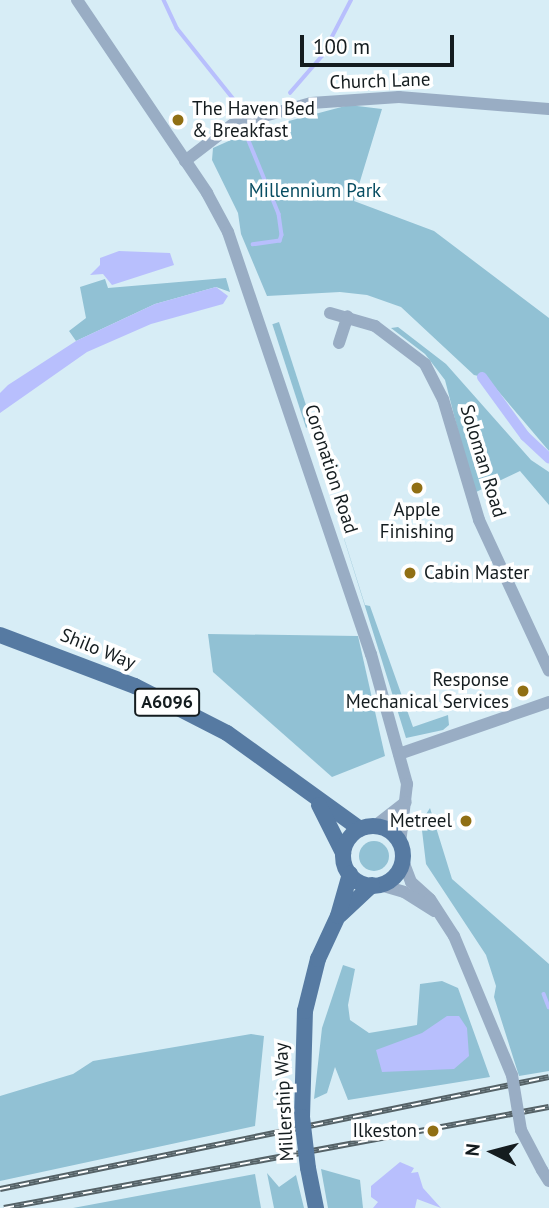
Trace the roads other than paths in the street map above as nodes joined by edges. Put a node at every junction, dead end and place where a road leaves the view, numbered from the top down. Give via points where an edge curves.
1 (78, 0) edge
2 (549, 109) edge
3 (185, 161) junction
4 (330, 313) dead end
5 (348, 316) junction
6 (339, 344) dead end
7 (0, 635) edge
8 (549, 671) edge
9 (549, 702) edge
10 (399, 754) junction
11 (317, 800) junction
12 (406, 802) junction
13 (367, 827) junction
14 (400, 844) junction
15 (343, 853) junction
16 (403, 861) junction
17 (350, 874) junction
18 (376, 885) junction
19 (441, 915) junction
20 (338, 916) junction
21 (549, 1181) edge
22 (316, 1208) edge

1 - 3 street, Coronation Road
2 - 3 street, Church Lane via 399,97 310,103 232,125
3 - 10 street, Coronation Road via 228,232 265,334 371,654
4 - 5 street, Soloman Road
5 - 6 street
5 - 8 street, Soloman Road via 375,326 425,364 473,505
7 - 11 main road, Shilo Way / A6096 via 169,702 263,755
9 - 10 street
10 - 12 street, Coronation Road
11 - 13 main road, Shilo Way / A6096
11 - 15 main road, Shilo Way / A6096
12 - 13 street
12 - 14 street, Coronation Road
13 - 14 main road via 393,834
13 - 15 main road
14 - 16 main road
15 - 17 main road
16 - 18 main road via 397,875
16 - 19 street via 411,882
17 - 18 main road
17 - 20 main road, Millership Way
18 - 19 street via 404,892
18 - 20 main road, Millership Way
19 - 21 street, bridge via 480,994 512,1075 521,1129
20 - 22 main road, Millership Way, bridge via 318,959 305,1011 302,1117

